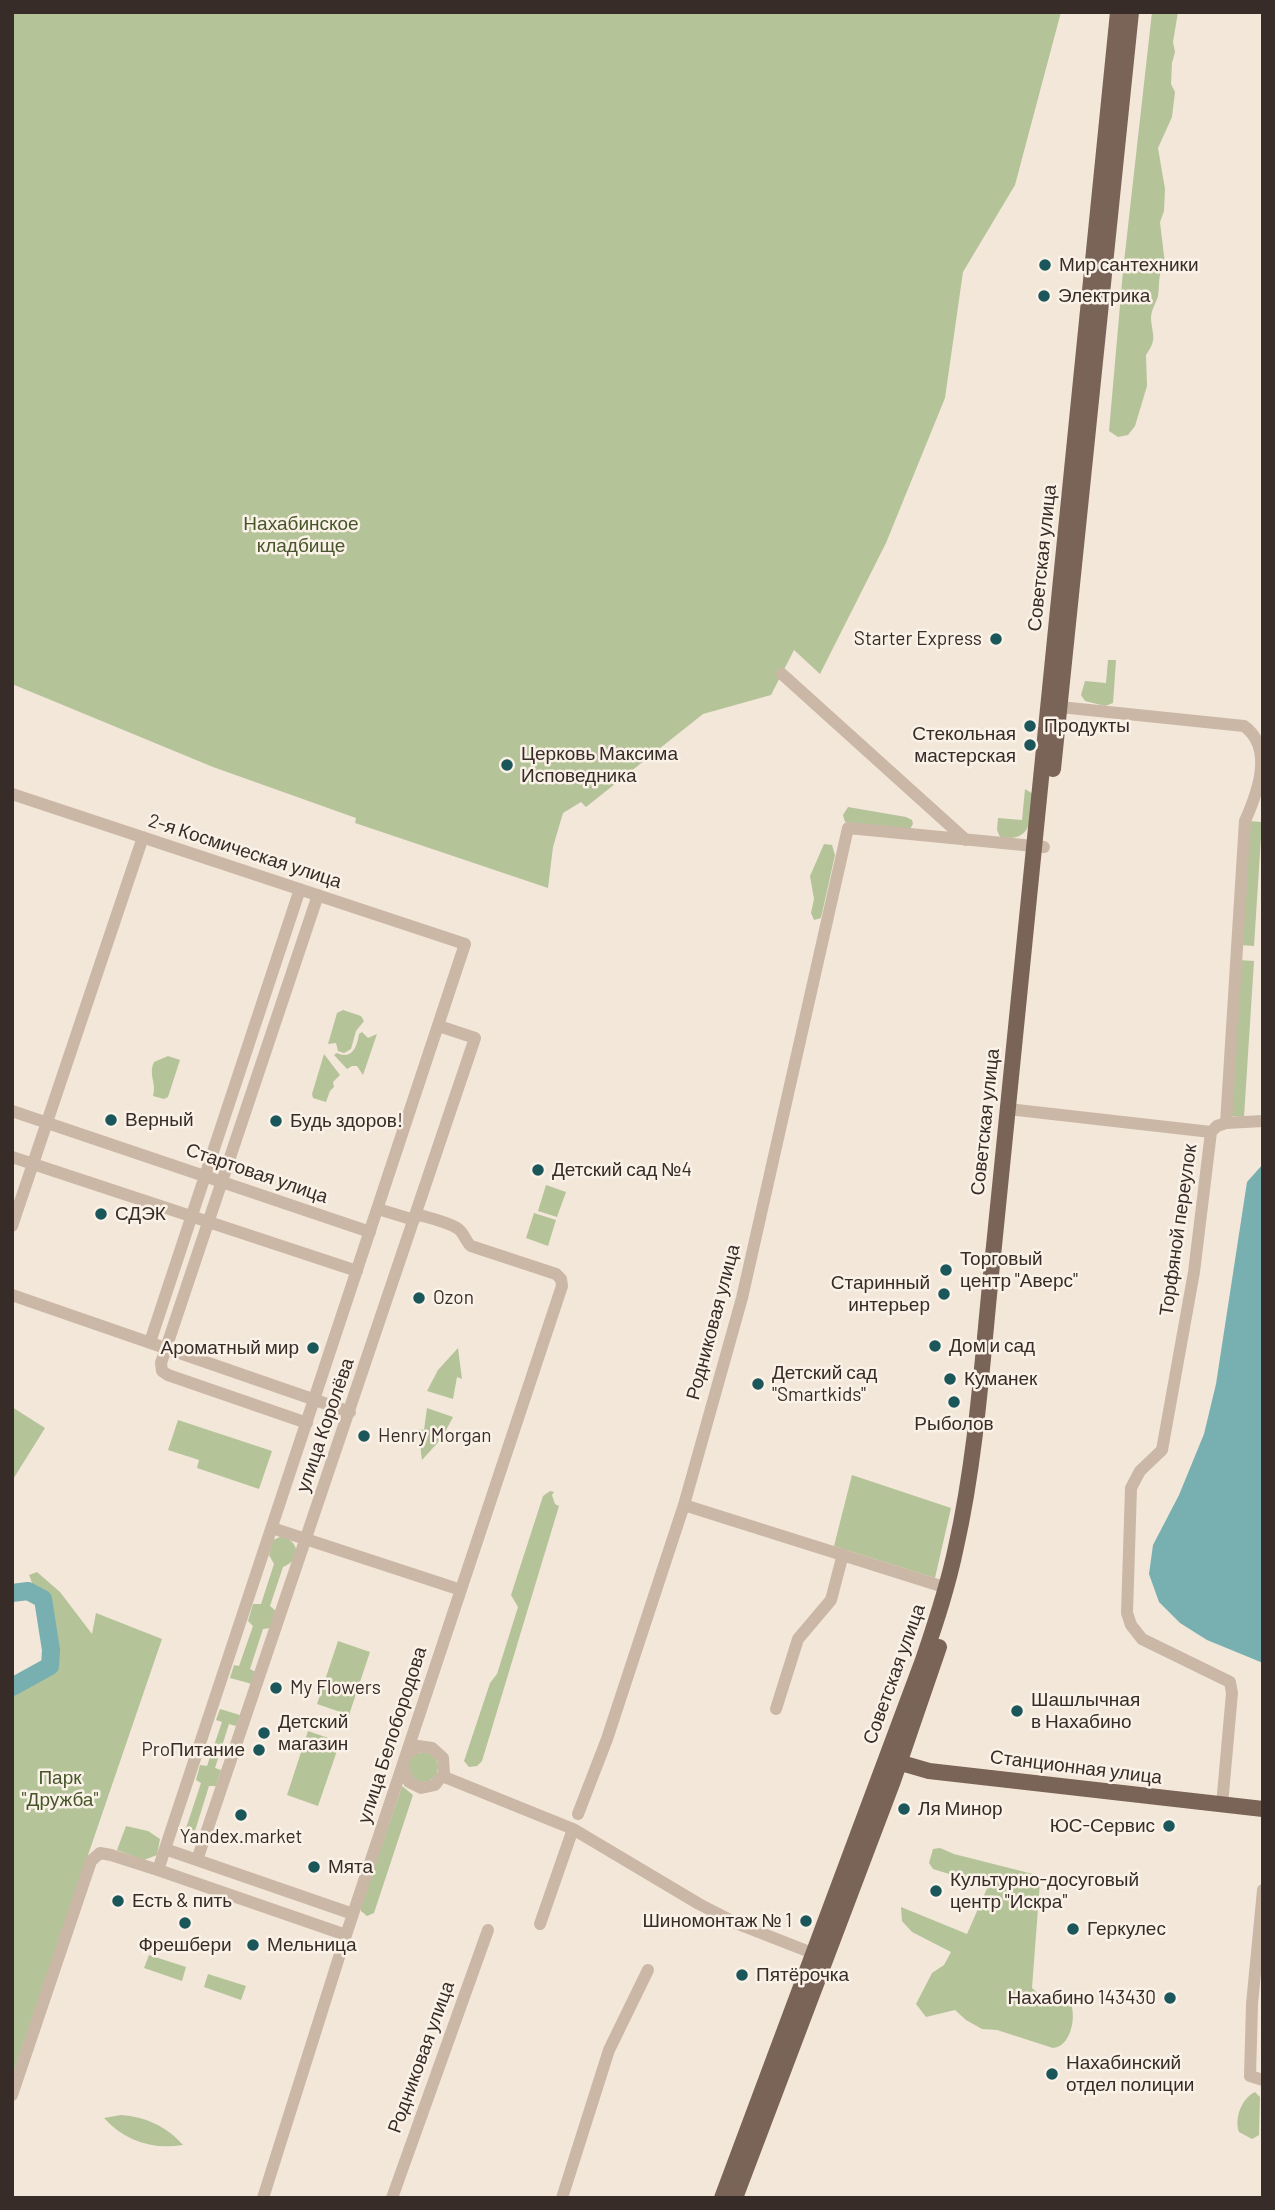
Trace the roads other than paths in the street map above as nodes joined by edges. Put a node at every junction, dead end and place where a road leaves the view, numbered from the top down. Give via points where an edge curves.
1 (1118, 12) edge
2 (1131, 12) edge
3 (782, 674) dead end
4 (1060, 707) junction
5 (12, 794) edge
6 (143, 837) junction
7 (966, 840) junction
8 (1039, 846) junction
9 (300, 889) junction
10 (318, 895) junction
11 (466, 944) joint
12 (439, 1026) junction
13 (1013, 1110) junction
14 (12, 1111) edge
15 (1263, 1121) edge
16 (47, 1122) junction
17 (1226, 1123) junction
18 (1211, 1132) junction
19 (12, 1157) edge
20 (33, 1164) junction
21 (205, 1176) junction
22 (222, 1182) junction
23 (378, 1209) junction
24 (191, 1216) junction
25 (415, 1217) junction
26 (208, 1222) junction
27 (12, 1226) edge
28 (370, 1232) junction
29 (357, 1271) junction
30 (12, 1295) edge
31 (150, 1342) junction
32 (166, 1348) junction
33 (314, 1399) junction
34 (350, 1412) junction
35 (307, 1423) junction
36 (684, 1505) junction
37 (272, 1528) junction
38 (307, 1539) junction
39 (843, 1554) junction
40 (947, 1588) junction
41 (461, 1590) junction
42 (776, 1709) dead end
43 (404, 1761) junction
44 (892, 1761) junction
45 (442, 1776) junction
46 (1222, 1805) junction
47 (1263, 1809) edge
48 (578, 1814) dead end
49 (573, 1829) junction
50 (165, 1849) junction
51 (197, 1860) junction
52 (158, 1870) junction
53 (1263, 1890) edge
54 (353, 1914) junction
55 (540, 1924) dead end
56 (488, 1930) dead end
57 (346, 1935) junction
58 (820, 1956) junction
59 (648, 1970) dead end
60 (1263, 2080) edge
61 (12, 2095) edge
62 (263, 2198) edge
63 (391, 2198) edge
64 (562, 2198) edge
65 (722, 2198) edge
66 (735, 2198) edge

1 - 8 main road, Советская улица
2 - 4 main road, Советская улица
3 - 7 street
4 - 8 main road, Советская улица
4 - 17 street via 1244,726 1259,749 1258,791 1245,821
5 - 6 street, 2-я Космическая улица
6 - 9 street, 2-я Космическая улица
6 - 16 street
7 - 8 street
7 - 36 street, Родниковая улица via 848,828 742,1298
8 - 13 main road, Советская улица
9 - 10 street, 2-я Космическая улица
9 - 21 street
10 - 11 street, 2-я Космическая улица
10 - 22 street
11 - 12 street, улица Королёва
12 - 23 street, улица Королёва
12 - 25 street, улица Королёва via 475,1038
13 - 18 street
13 - 40 main road, Советская улица via 970,1463
13 - 44 main road, Советская улица via 986,1422 968,1545 957,1591
14 - 16 street, Стартовая улица
15 - 17 street
16 - 20 street
16 - 21 street, Стартовая улица
17 - 18 street, Торфяной переулок
18 - 46 street, Торфяной переулок via 1194,1272 1162,1450 1140,1471 1131,1488 1127,1613 1142,1639 1230,1682
19 - 20 street
20 - 24 street
20 - 27 street
21 - 22 street, Стартовая улица
21 - 24 street
22 - 26 street
22 - 28 street, Стартовая улица
23 - 25 street
23 - 28 street, улица Королёва
24 - 26 street
24 - 31 street
25 - 34 street, улица Королёва
25 - 41 street, улица Белобородова via 457,1228 471,1246 556,1274 562,1286
26 - 29 street
26 - 32 street
28 - 29 street, улица Королёва
29 - 33 street, улица Королёва
30 - 31 street
31 - 32 street
32 - 33 street
32 - 35 street via 161,1363 168,1375
33 - 34 street
33 - 35 street, улица Королёва
34 - 38 street, улица Королёва
35 - 37 street, улица Королёва
36 - 39 street
36 - 48 street, Родниковая улица
37 - 38 street
37 - 50 street, улица Королёва
38 - 41 street
38 - 51 street, улица Королёва
39 - 40 street
39 - 42 street via 831,1600 798,1639
40 - 44 main road, Советская улица
41 - 43 street, улица Белобородова
43 - 45 street via 406,1780 418,1788 432,1786
43 - 45 street via 418,1746 432,1748 444,1762
43 - 54 street, улица Белобородова
44 - 46 main road, Станционная улица via 929,1772
44 - 58 main road, Советская улица
45 - 49 street
46 - 47 main road, Станционная улица
49 - 55 street
49 - 58 street via 699,1905
50 - 51 street
50 - 52 street, улица Королёва
51 - 54 street
52 - 57 street
52 - 61 street via 100,1853 91,1861
53 - 60 street via 1250,2076
54 - 57 street, улица Белобородова
56 - 63 street, Родниковая улица
57 - 62 street, улица Белобородова
58 - 65 main road, Советская улица
58 - 66 main road, Советская улица
59 - 64 street via 609,2050

